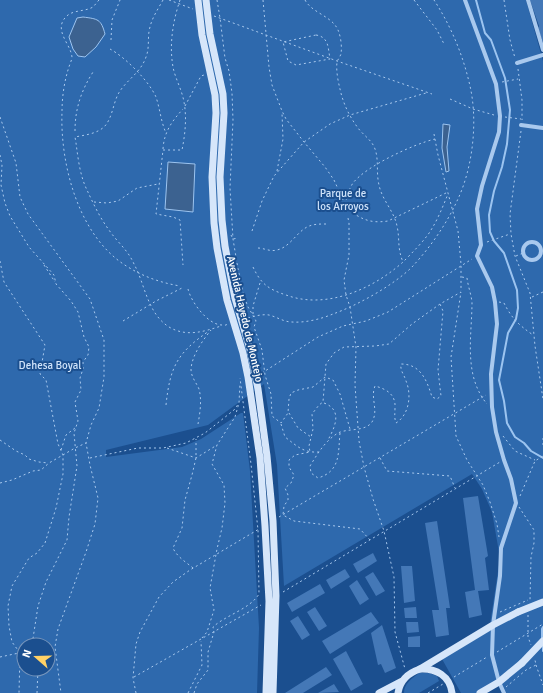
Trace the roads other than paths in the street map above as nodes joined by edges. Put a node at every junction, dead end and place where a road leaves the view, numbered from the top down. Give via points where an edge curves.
1 (198, 0) edge
2 (206, 0) edge
3 (465, 0) edge
4 (528, 0) edge
5 (543, 50) edge
6 (543, 55) edge
7 (517, 63) road end
8 (521, 125) road end
9 (543, 128) edge
10 (542, 247) edge
11 (543, 602) edge
12 (272, 613) junction
13 (493, 625) junction
14 (543, 641) edge
15 (420, 669) junction
16 (404, 678) junction
17 (499, 682) junction
18 (503, 691) edge
19 (266, 693) edge
20 (273, 693) edge
21 (379, 693) edge
22 (398, 693) edge
23 (452, 693) edge
24 (480, 693) edge

1 - 12 street, Avenida Hayedo de Montejo via 202,35 215,95 212,177 214,223 221,275 243,353 250,389 260,458 269,601
2 - 12 street via 210,34 224,94 220,177 222,220 230,273 258,389 267,456 276,596
3 - 13 street via 496,84 500,116 499,132 477,209 481,245 477,256 492,286 497,324 491,374 493,411 496,432 516,503 501,548
4 - 5 street
6 - 7 street
8 - 9 street
10 - 10 street via 538,258 529,259 524,253 526,245 531,242
11 - 13 street, bridge
12 - 19 street, Avenida Hayedo de Montejo
12 - 20 street
13 - 15 street
13 - 17 street via 492,655
14 - 17 street, bridge
15 - 16 street
15 - 23 street, bridge via 432,670 443,675
16 - 21 street
16 - 22 street
17 - 18 street
17 - 24 street

